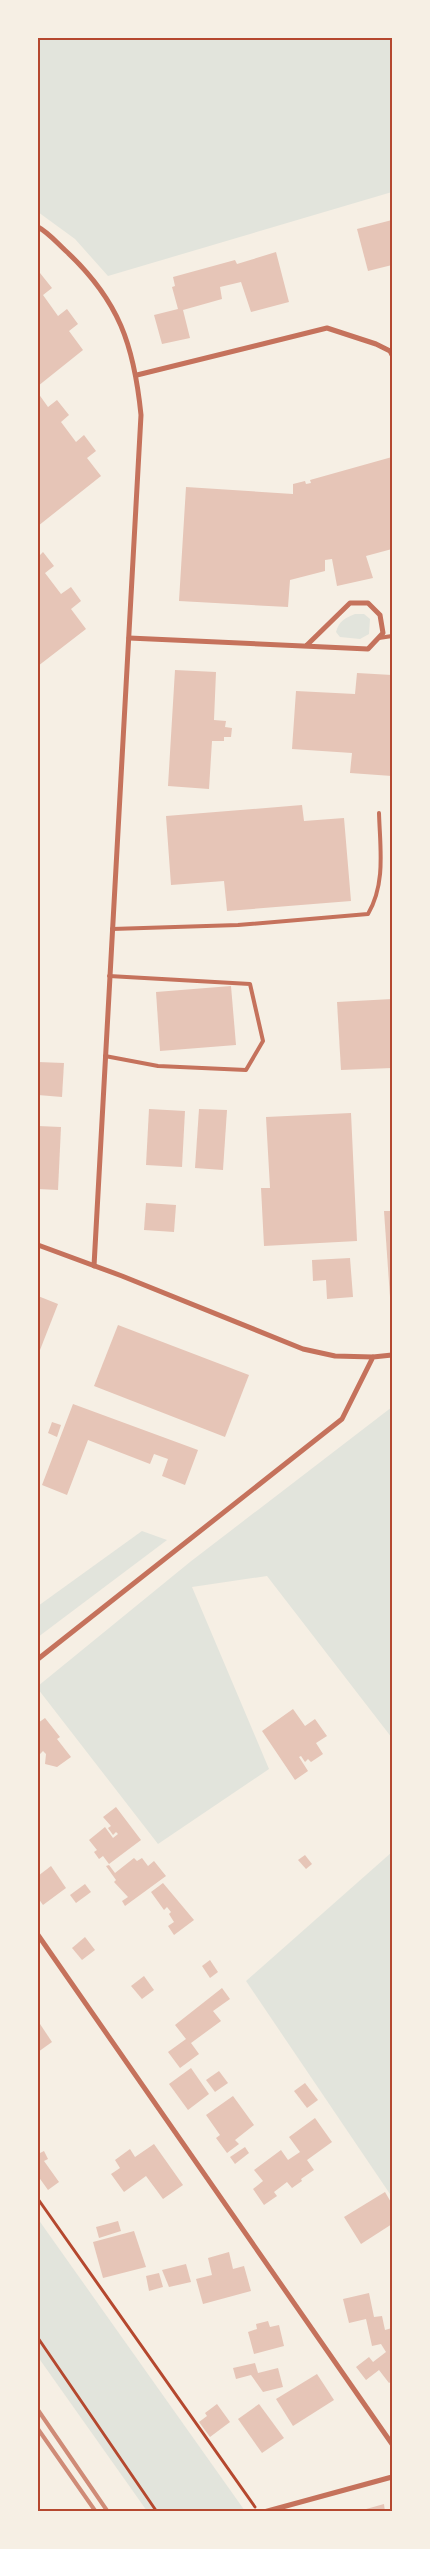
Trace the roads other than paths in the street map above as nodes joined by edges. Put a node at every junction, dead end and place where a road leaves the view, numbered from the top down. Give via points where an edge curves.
1 (38, 227) edge
2 (392, 352) edge
3 (137, 374) junction
4 (392, 636) edge
5 (129, 638) junction
6 (379, 638) junction
7 (306, 646) junction
8 (379, 813) dead end
9 (112, 929) junction
10 (109, 976) junction
11 (105, 1056) junction
12 (38, 1245) edge
13 (94, 1266) junction
14 (392, 1355) edge
15 (373, 1357) junction
16 (38, 1659) edge
17 (38, 1935) edge
18 (392, 2444) edge
19 (392, 2476) edge
20 (264, 2512) edge

1 - 3 street via 86,270 120,318
2 - 3 street via 327,328
3 - 5 street via 140,415
4 - 6 lane
5 - 7 street
5 - 9 street
6 - 7 street via 368,649
6 - 7 street via 384,633 380,615 368,602 350,603
8 - 9 lane via 381,874 375,901 368,914 238,925
9 - 10 street
10 - 11 street
10 - 11 lane via 250,984 263,1041 246,1070 158,1066
11 - 13 street
12 - 13 street
13 - 15 street via 303,1349 335,1356
14 - 15 street
15 - 16 street via 342,1419
17 - 18 street
19 - 20 street

